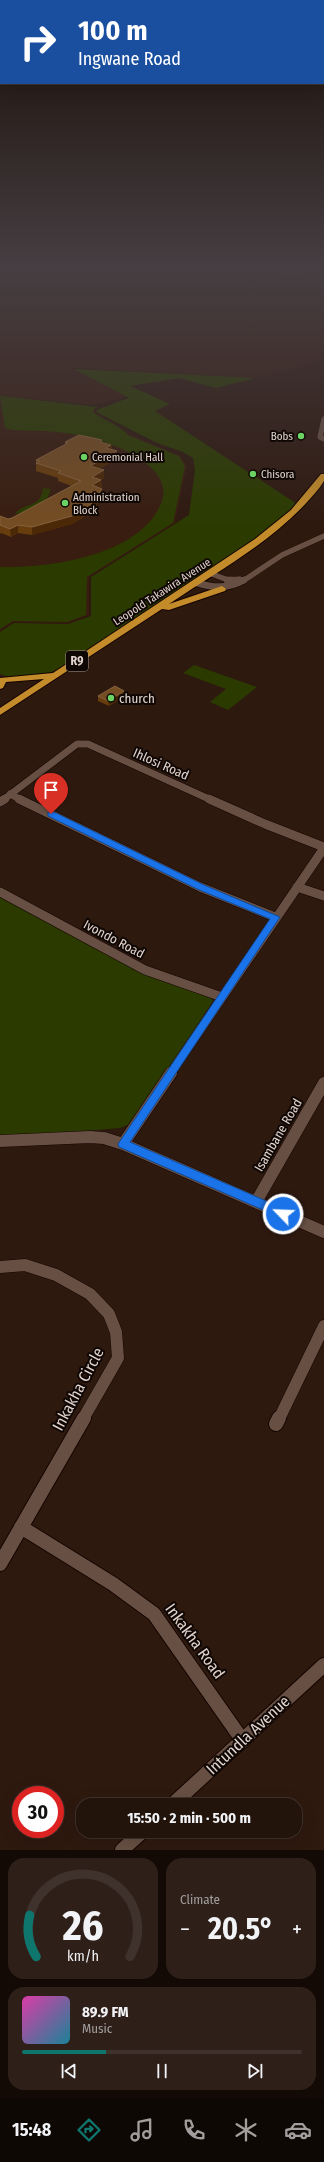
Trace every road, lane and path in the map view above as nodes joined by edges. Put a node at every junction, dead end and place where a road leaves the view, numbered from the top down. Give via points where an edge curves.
1 (324, 419) edge
2 (324, 439) edge
3 (324, 476) edge
4 (324, 536) edge
5 (212, 574) junction
6 (250, 578) junction
7 (198, 583) junction
8 (222, 589) junction
9 (154, 612) junction
10 (57, 674) junction
11 (0, 686) edge
12 (0, 712) edge
13 (10, 794) junction
14 (0, 802) edge
15 (324, 847) edge
16 (297, 887) junction
17 (0, 892) edge
18 (324, 896) edge
19 (275, 917) junction
20 (222, 996) junction
21 (322, 1090) edge
22 (0, 1141) edge
23 (123, 1144) junction
24 (256, 1202) junction
25 (324, 1232) edge
26 (0, 1267) edge
27 (324, 1326) edge
28 (276, 1424) dead end
29 (21, 1527) junction
30 (0, 1564) edge
31 (324, 1665) edge
32 (243, 1741) junction
33 (180, 1798) edge
34 (135, 1838) edge
35 (122, 1850) edge

1 - 2 street via 320,437
3 - 5 highway, Leopold Takawira Avenue / R9 via 311,495 278,526
4 - 6 street via 276,558
5 - 6 street via 228,580
5 - 7 highway, Leopold Takawira Avenue / R9
6 - 8 street
7 - 8 street
7 - 9 highway, Leopold Takawira Avenue / R9
8 - 9 highway
9 - 10 highway, Leopold Takawira Avenue / R9
10 - 11 highway via 2,680
10 - 12 highway, Leopold Takawira Avenue / R9
13 - 14 street, Ihlosi Road
13 - 15 street, Ihlosi Road via 77,744 88,744 265,824
13 - 19 street via 200,887
15 - 16 street
16 - 18 street
16 - 19 street
17 - 20 street, Ivondo Road via 145,970
19 - 20 street
20 - 23 street
21 - 24 street, Isambane Road
22 - 23 street via 90,1137
23 - 24 street
24 - 25 street
26 - 29 street, Inkakha Circle via 25,1265 40,1268 76,1286 105,1308 119,1338 118,1358
27 - 28 street
29 - 30 street, Inkakha Circle
29 - 32 street, Inkakha Road via 113,1584 154,1614
31 - 32 street, Intundla Avenue
32 - 33 street, Intundla Avenue
34 - 35 street

